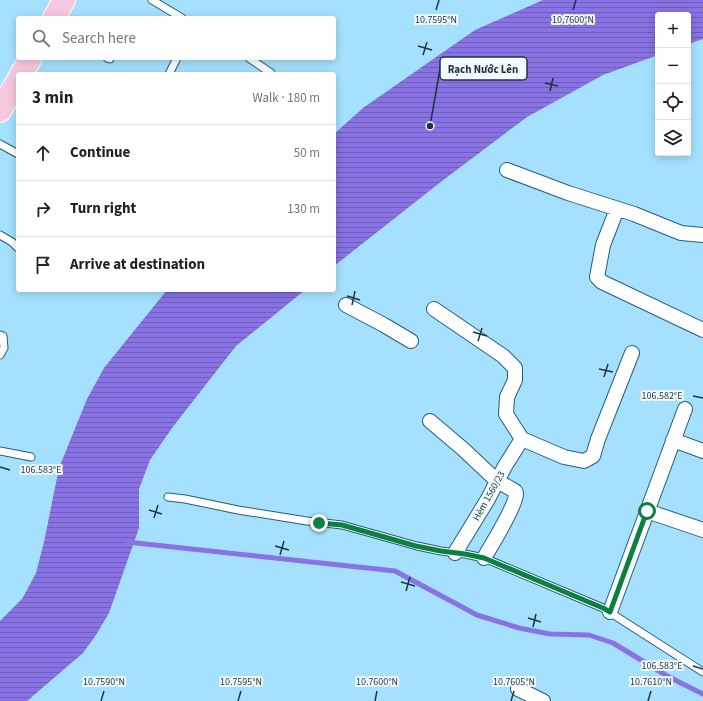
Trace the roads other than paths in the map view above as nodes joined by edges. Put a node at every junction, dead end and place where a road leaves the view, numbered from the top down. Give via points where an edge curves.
1 (64, 0) edge
2 (152, 0) edge
3 (55, 16) edge
4 (179, 16) edge
5 (30, 60) edge
6 (176, 60) edge
7 (251, 60) edge
8 (22, 72) edge
9 (170, 72) edge
10 (269, 72) edge
11 (16, 83) edge
12 (5, 102) edge
13 (0, 144) edge
14 (16, 153) edge
15 (506, 170) dead end
16 (617, 209) junction
17 (0, 235) edge
18 (703, 235) edge
19 (16, 246) edge
20 (346, 305) dead end
21 (434, 309) dead end
22 (703, 330) edge
23 (0, 335) edge
24 (411, 341) dead end
25 (632, 354) dead end
26 (0, 355) edge
27 (685, 409) dead end
28 (430, 421) dead end
29 (522, 438) junction
30 (673, 440) junction
31 (0, 451) edge
32 (703, 451) edge
33 (31, 457) dead end
34 (497, 482) junction
35 (168, 497) dead end
36 (647, 511) junction
37 (703, 530) edge
38 (455, 553) junction
39 (484, 558) junction
40 (610, 612) junction
41 (703, 672) edge
42 (518, 689) dead end
43 (543, 701) edge

1 - 3 main road
2 - 4 lane
5 - 8 main road
6 - 9 lane
7 - 10 lane
11 - 12 main road
13 - 14 lane
15 - 16 street
16 - 18 street via 681,233
16 - 22 street via 603,245 597,277 602,282
17 - 19 lane
20 - 24 street
21 - 29 street via 503,356 516,368 515,380 507,397 506,414
23 - 26 lane via 3,336 4,348
25 - 29 street via 598,439 594,456 584,461 564,457
27 - 30 street
28 - 34 street
29 - 34 street, Hẻm 1560/23
30 - 32 street
30 - 36 street
31 - 33 lane
34 - 38 street, Hẻm 1560/23
34 - 39 street via 515,491 517,495
35 - 38 lane via 342,525 416,546
36 - 37 street
36 - 40 street
38 - 39 lane
39 - 40 lane
40 - 41 lane
42 - 43 street

